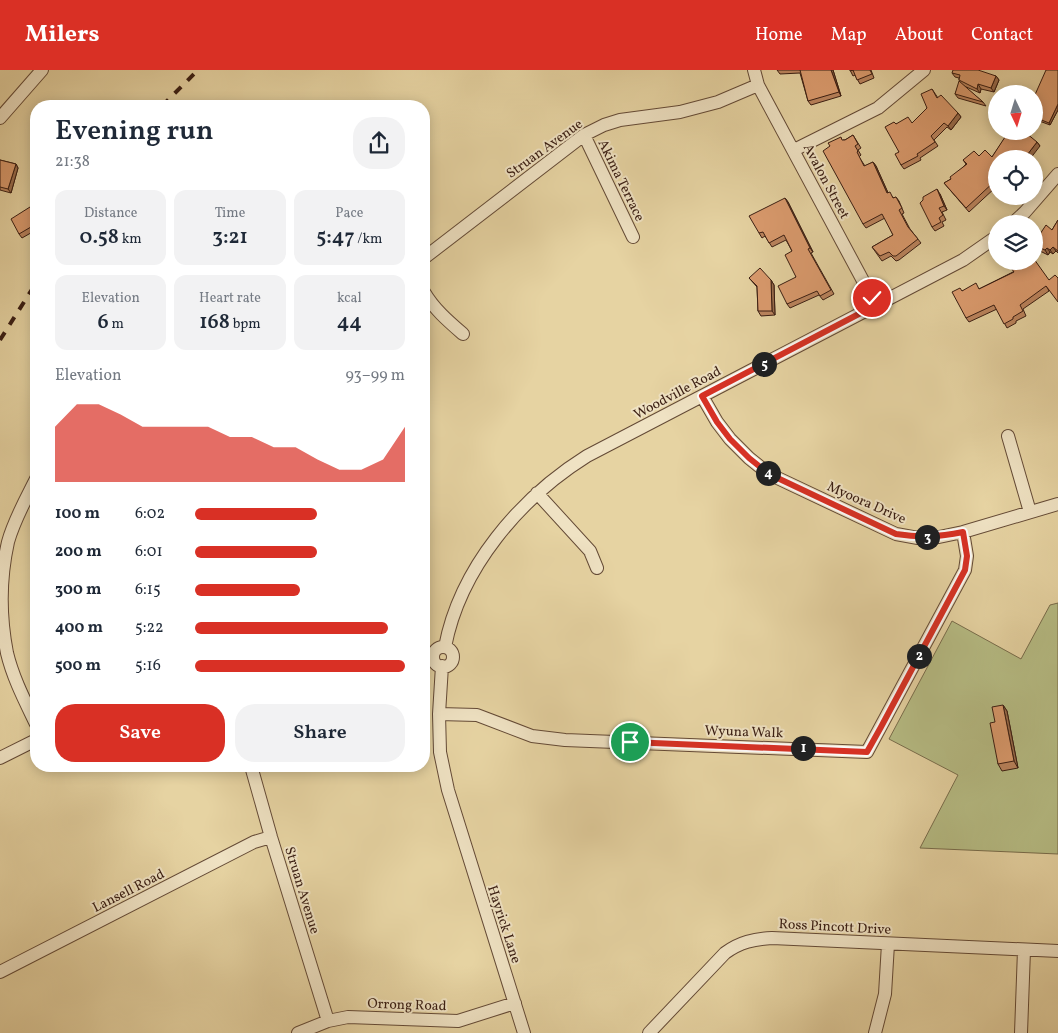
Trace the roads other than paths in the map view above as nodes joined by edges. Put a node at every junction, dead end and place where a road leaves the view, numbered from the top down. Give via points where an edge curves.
1 (42, 70) edge
2 (754, 70) edge
3 (924, 70) edge
4 (758, 85) junction
5 (0, 118) edge
6 (584, 135) junction
7 (794, 150) junction
8 (1058, 174) edge
9 (1022, 215) edge
10 (633, 237) dead end
11 (988, 243) edge
12 (430, 253) edge
13 (430, 303) edge
14 (876, 305) junction
15 (463, 334) dead end
16 (702, 396) junction
17 (1008, 436) dead end
18 (30, 491) edge
19 (538, 493) junction
20 (1058, 504) edge
21 (1030, 512) junction
22 (963, 532) junction
23 (597, 568) dead end
24 (446, 647) junction
25 (430, 653) edge
26 (430, 655) edge
27 (442, 666) junction
28 (30, 711) edge
29 (439, 714) junction
30 (30, 743) edge
31 (0, 758) edge
32 (253, 772) edge
33 (271, 837) junction
34 (888, 944) junction
35 (1024, 950) junction
36 (1058, 951) edge
37 (0, 972) edge
38 (515, 1003) junction
39 (328, 1021) junction
40 (298, 1033) edge
41 (524, 1033) edge
42 (649, 1033) edge
43 (875, 1033) edge
44 (1021, 1033) edge

1 - 5 street
2 - 4 street, Avalon Street
3 - 7 street via 878,108
4 - 6 street, Struan Avenue via 718,102 680,112 620,120
4 - 7 street, Avalon Street
6 - 10 street, Akima Terrace
6 - 12 street, Struan Avenue
7 - 14 street, Avalon Street
8 - 9 street
11 - 14 street, Woodville Road via 963,260
13 - 15 street
14 - 16 street, Woodville Road
16 - 19 street, Woodville Road via 587,456
16 - 22 street, Myoora Drive via 730,439 769,474 896,534 918,538
17 - 21 street
18 - 28 street via 8,542 0,616 7,653
19 - 23 street via 590,551
19 - 24 street, Woodville Road via 506,526 479,564 457,607
20 - 21 street, Myoora Drive
21 - 22 street, Myoora Drive
22 - 29 street, Wyuna Walk via 967,556 965,570 867,752 565,740 532,736 477,715
24 - 25 street
24 - 27 street via 453,658 448,665
26 - 27 street
27 - 29 street
29 - 38 street, Hayrick Lane via 440,752 448,790
30 - 31 street
32 - 33 street, Struan Avenue
33 - 37 street, Lansell Road via 254,842
33 - 39 street, Struan Avenue
34 - 35 street, Ross Pincott Drive
34 - 42 street, Ross Pincott Drive via 772,938 750,940 725,953 713,964
34 - 43 street via 884,994
35 - 36 street, Ross Pincott Drive
35 - 44 street
38 - 39 street, Orrong Road via 458,1021 348,1017
38 - 41 street, Hayrick Lane
39 - 40 street, Orrong Road

